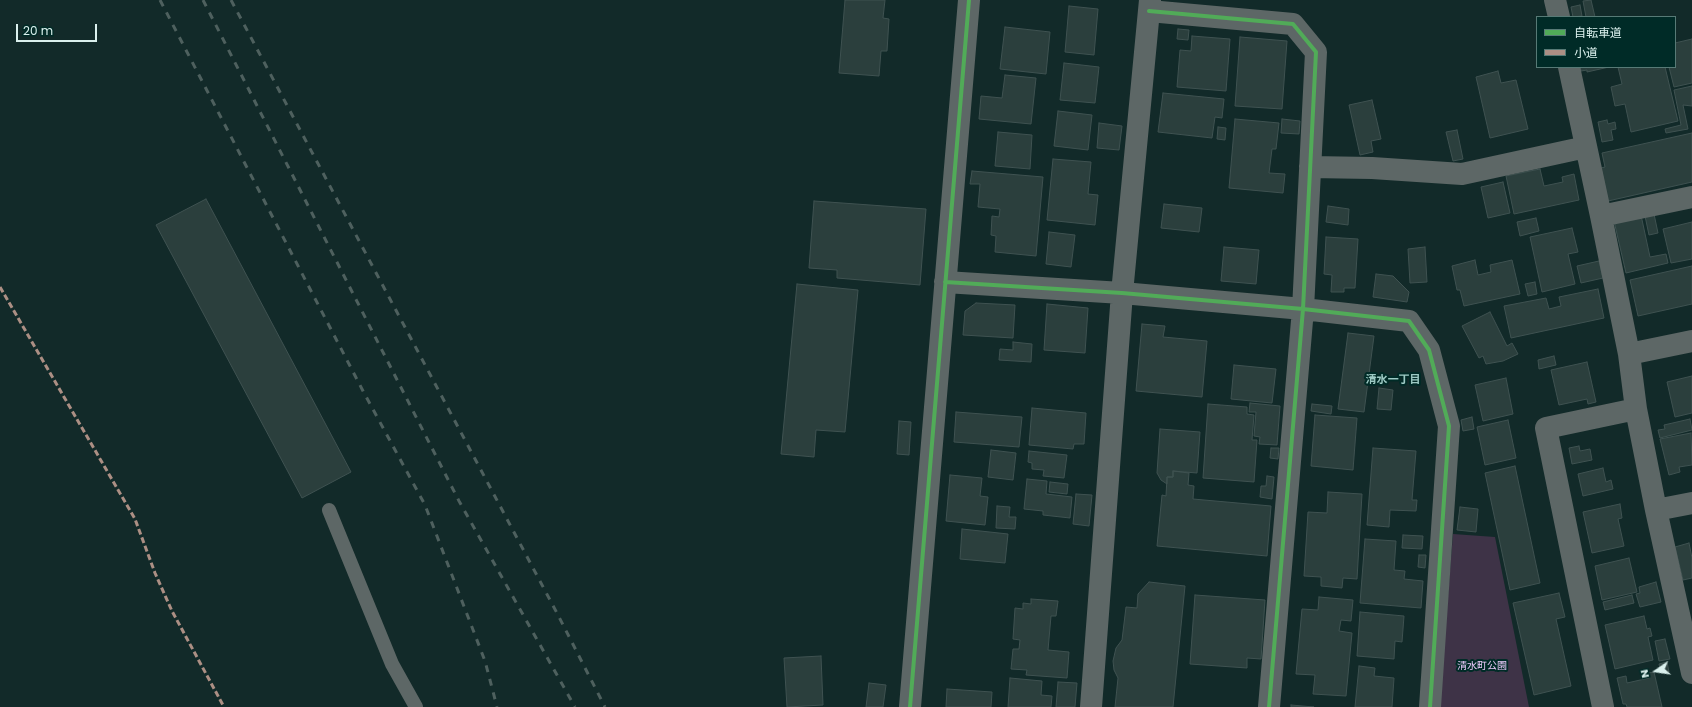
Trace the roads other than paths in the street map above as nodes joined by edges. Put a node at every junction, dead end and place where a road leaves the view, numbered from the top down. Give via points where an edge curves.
1 (969, 0) edge
2 (1555, 0) edge
3 (1149, 5) edge
4 (1559, 16) edge
5 (1569, 68) edge
6 (1586, 147) junction
7 (1310, 167) junction
8 (1692, 196) edge
9 (1601, 216) junction
10 (945, 282) junction
11 (1122, 293) junction
12 (1303, 310) junction
13 (1692, 340) edge
14 (1629, 354) junction
15 (1636, 409) junction
16 (1692, 503) edge
17 (329, 510) dead end
18 (1656, 510) junction
19 (1692, 673) edge
20 (416, 707) edge
21 (910, 707) edge
22 (1091, 707) edge
23 (1269, 707) edge
24 (1430, 707) edge
25 (1603, 707) edge

1 - 10 street
2 - 4 street
3 - 7 street via 1293,24 1316,52
3 - 11 street
5 - 6 street
6 - 7 street via 1462,174
6 - 9 street
7 - 12 street
8 - 9 street
9 - 14 street
10 - 11 street
10 - 21 street
11 - 12 street
11 - 22 street
12 - 23 street
12 - 24 street via 1409,321 1429,350 1449,426
13 - 14 street
14 - 15 street
15 - 18 street
15 - 25 street via 1546,428
16 - 18 street
17 - 20 lane via 392,664
18 - 19 street

